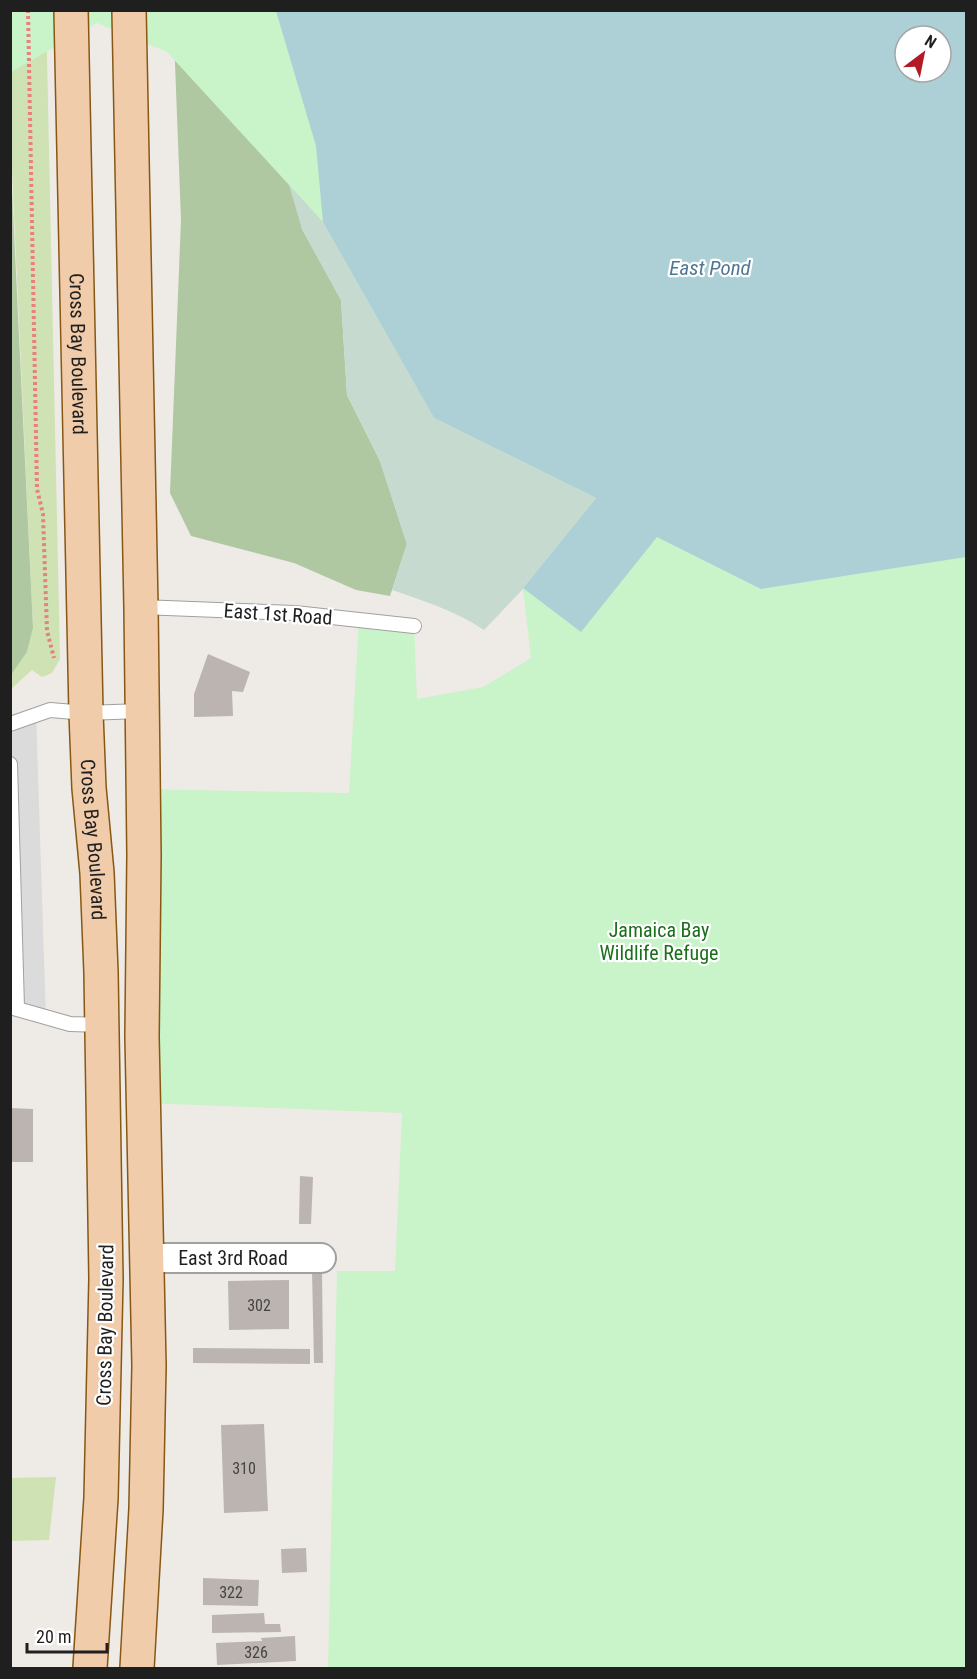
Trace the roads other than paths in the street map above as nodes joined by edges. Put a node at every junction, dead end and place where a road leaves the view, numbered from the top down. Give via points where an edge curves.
1 (71, 10) edge
2 (129, 10) edge
3 (141, 607) junction
4 (414, 626) dead end
5 (141, 711) junction
6 (86, 713) junction
7 (10, 724) edge
8 (10, 764) edge
9 (14, 1008) edge
10 (102, 1025) junction
11 (146, 1258) junction
12 (321, 1258) dead end
13 (90, 1668) edge
14 (137, 1668) edge

1 - 6 main road, Cross Bay Boulevard
2 - 3 main road, Cross Bay Boulevard
3 - 4 lane, East 1st Road via 295,613
3 - 5 main road, Cross Bay Boulevard
5 - 6 lane
5 - 11 main road, Cross Bay Boulevard
6 - 7 lane via 50,710
6 - 10 main road, Cross Bay Boulevard
8 - 9 lane
9 - 10 lane via 70,1024
10 - 13 main road, Cross Bay Boulevard via 105,1395
11 - 12 street, East 3rd Road
11 - 14 main road, Cross Bay Boulevard via 148,1461

